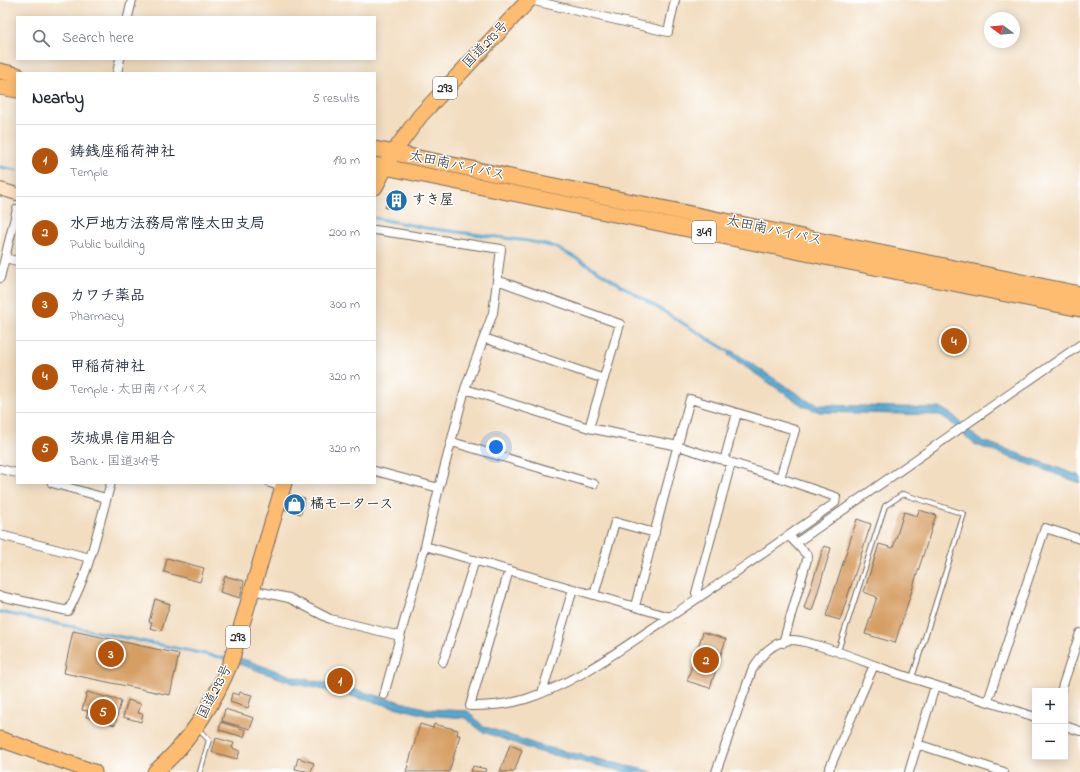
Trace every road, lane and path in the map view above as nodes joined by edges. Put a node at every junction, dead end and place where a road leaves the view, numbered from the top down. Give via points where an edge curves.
1 (132, 0) edge
2 (530, 0) edge
3 (675, 0) edge
4 (128, 16) edge
5 (120, 60) edge
6 (0, 71) edge
7 (117, 72) edge
8 (16, 74) edge
9 (0, 87) edge
10 (16, 90) edge
11 (376, 149) edge
12 (393, 153) junction
13 (380, 166) edge
14 (376, 184) edge
15 (0, 189) edge
16 (16, 194) edge
17 (16, 213) edge
18 (376, 230) edge
19 (5, 258) junction
20 (16, 261) edge
21 (0, 278) edge
22 (497, 280) junction
23 (1034, 292) junction
24 (1080, 294) edge
25 (1080, 309) edge
26 (484, 338) junction
27 (1080, 345) edge
28 (604, 379) junction
29 (465, 389) junction
30 (737, 413) junction
31 (589, 428) junction
32 (452, 442) junction
33 (678, 446) junction
34 (728, 462) junction
35 (0, 468) edge
36 (376, 471) edge
37 (16, 473) edge
38 (780, 478) junction
39 (56, 484) edge
40 (111, 484) edge
41 (279, 484) edge
42 (594, 484) dead end
43 (439, 488) junction
44 (106, 498) junction
45 (655, 533) junction
46 (0, 535) edge
47 (790, 535) junction
48 (1080, 539) edge
49 (796, 543) junction
50 (426, 546) junction
51 (90, 558) junction
52 (475, 560) junction
53 (510, 570) junction
54 (572, 589) junction
55 (252, 590) junction
56 (594, 595) junction
57 (0, 596) edge
58 (700, 596) junction
59 (635, 606) junction
60 (670, 617) junction
61 (1080, 633) edge
62 (400, 636) junction
63 (783, 643) junction
64 (838, 651) junction
65 (443, 662) dead end
66 (874, 665) junction
67 (912, 678) junction
68 (935, 686) junction
69 (1062, 688) edge
70 (542, 693) junction
71 (384, 695) dead end
72 (988, 701) junction
73 (1032, 716) edge
74 (197, 727) junction
75 (1068, 727) edge
76 (1080, 731) edge
77 (0, 739) edge
78 (917, 744) junction
79 (94, 772) edge
80 (155, 772) edge
81 (200, 772) edge
82 (716, 772) edge
83 (828, 772) edge
84 (909, 772) edge
85 (1004, 772) edge

1 - 4 street
2 - 3 street via 668,32
2 - 12 highway, 国道293号 / 293 via 434,100
5 - 7 street
6 - 8 highway
9 - 10 highway
11 - 12 highway, 太田南バイパス / 349
12 - 13 highway, 国道293号 / 293
12 - 23 highway, 太田南バイパス / 349
13 - 14 highway, 国道293号 / 293
13 - 23 highway, 太田南バイパス / 349
15 - 16 street
17 - 19 street
18 - 22 street via 501,249
19 - 20 street
19 - 21 street
22 - 26 street via 493,313
22 - 28 street via 620,324
23 - 24 highway, 太田南バイパス / 349
23 - 25 highway, 太田南バイパス / 349
26 - 28 street
26 - 29 street
27 - 49 street
28 - 31 street
29 - 31 street
29 - 32 street
30 - 33 street via 690,400
30 - 34 street
30 - 38 street via 795,430
31 - 33 street
32 - 42 street
32 - 43 street
33 - 34 street
33 - 45 street
34 - 38 street
34 - 58 street via 696,593
35 - 37 street
36 - 43 street
38 - 47 street via 836,497 835,503
39 - 44 street
40 - 44 street
41 - 55 highway, 国道293号 / 293
43 - 50 street
44 - 51 street
45 - 56 street via 615,522
45 - 59 street
46 - 51 street
47 - 49 street
47 - 58 street
48 - 72 street via 1045,528
49 - 63 street via 808,556
50 - 52 street
50 - 62 street
51 - 57 street via 77,595 68,611
52 - 53 street
52 - 65 street
53 - 54 street
53 - 70 street via 470,706 494,706 525,700
54 - 56 street
54 - 70 street
55 - 62 street via 289,598 330,619
55 - 74 highway, 国道293号 / 293 via 222,684
56 - 59 street
58 - 60 street
59 - 60 street
60 - 70 street via 585,673
61 - 69 street
62 - 71 street
63 - 64 street via 798,641
63 - 82 street via 773,646 764,653 752,670
64 - 66 street
64 - 67 lane via 885,506 903,494 964,514
66 - 67 street
66 - 83 street
67 - 68 street
68 - 72 street
68 - 78 street
72 - 73 street
74 - 80 highway, 国道293号 / 293
74 - 81 lane via 209,740
75 - 76 street
77 - 79 highway
78 - 84 street
78 - 85 street

